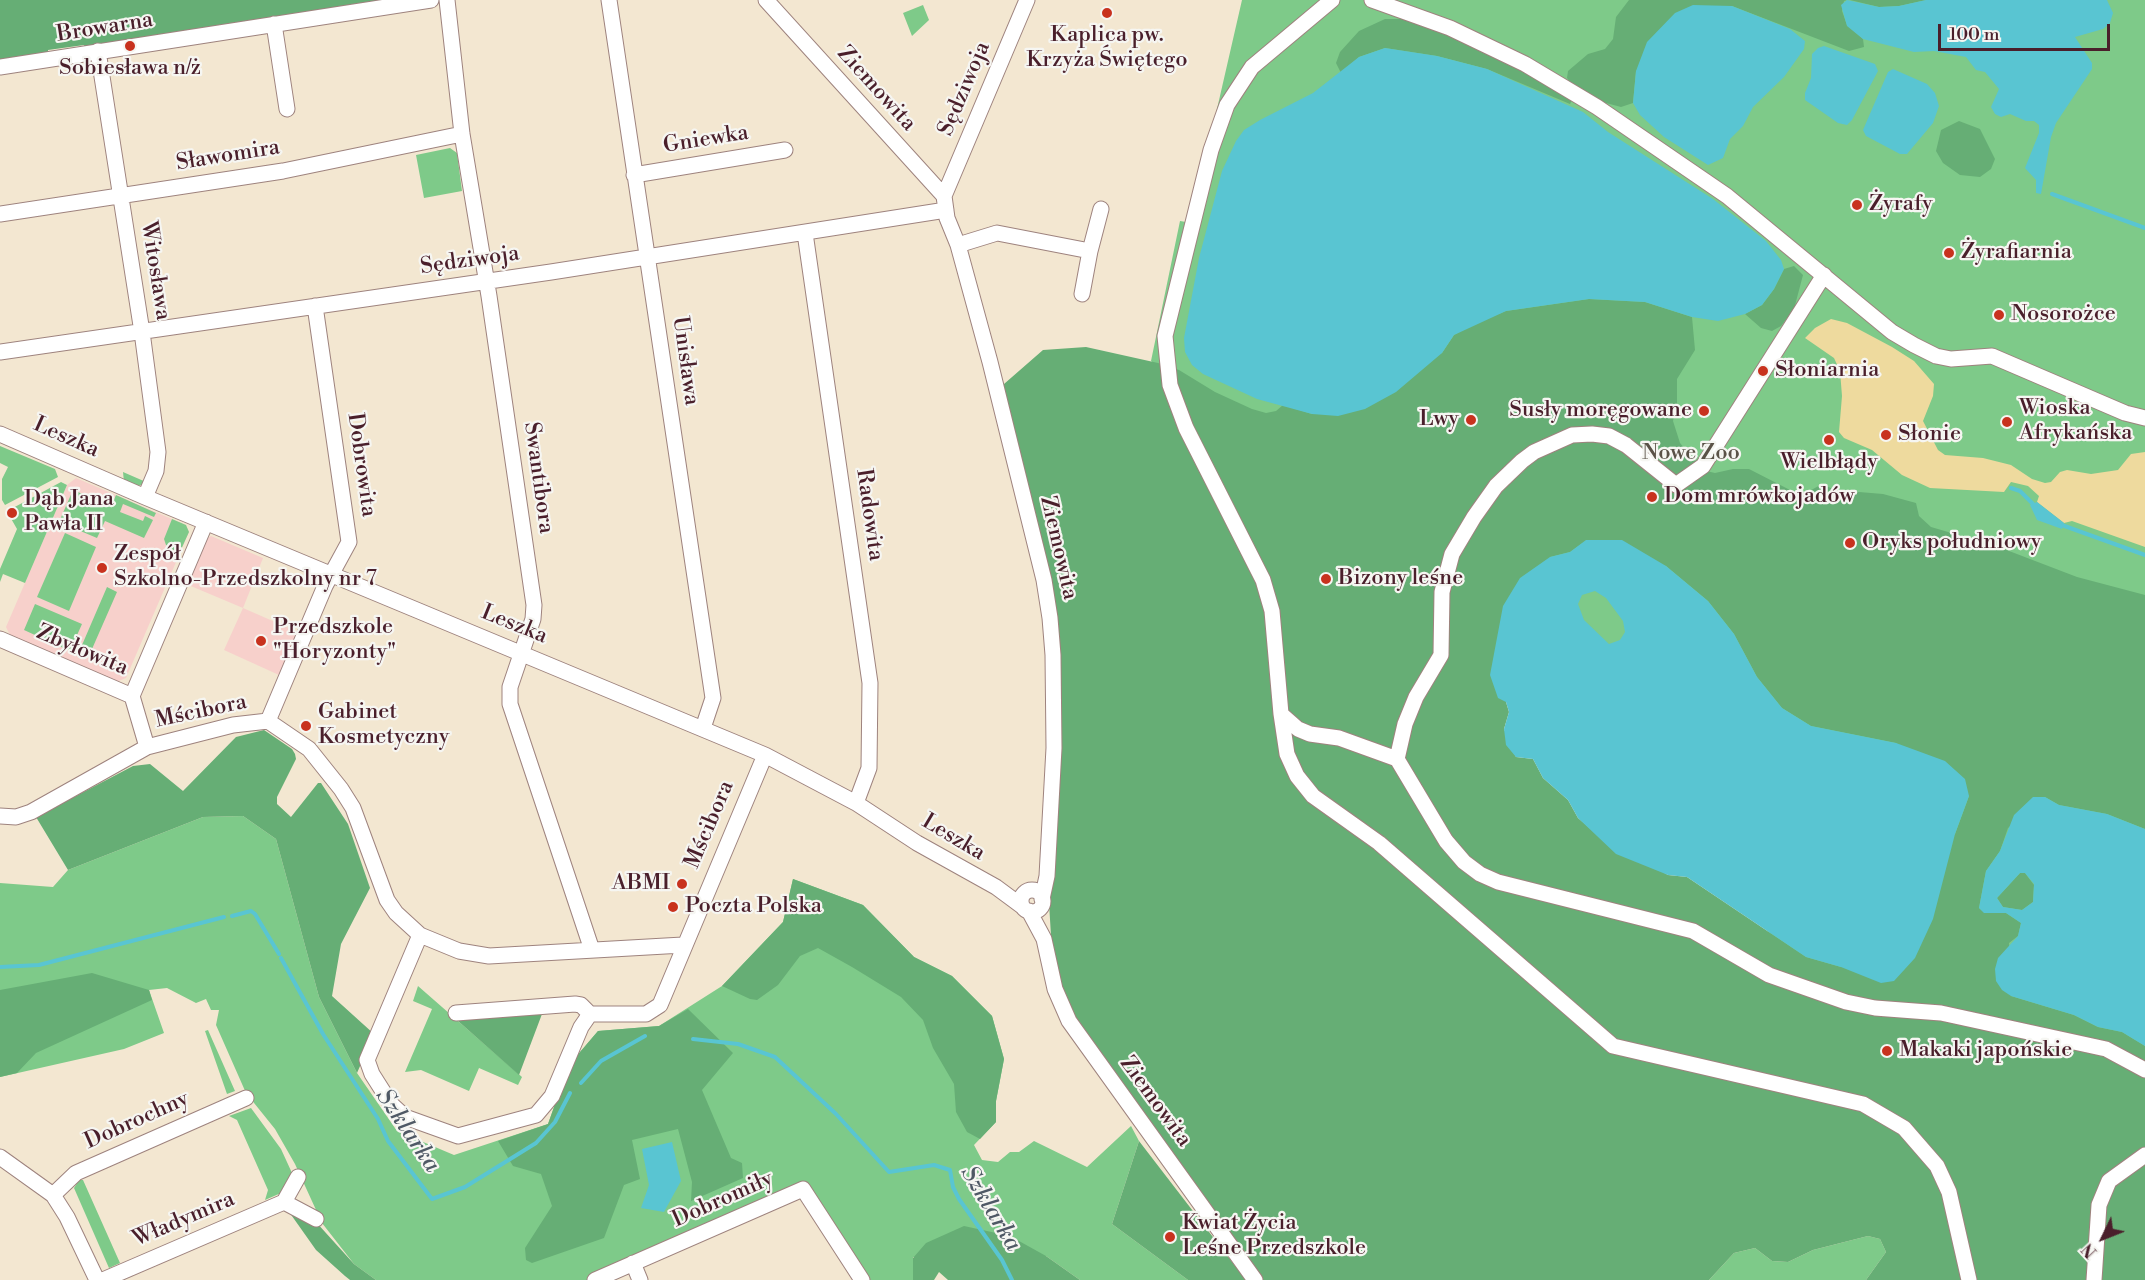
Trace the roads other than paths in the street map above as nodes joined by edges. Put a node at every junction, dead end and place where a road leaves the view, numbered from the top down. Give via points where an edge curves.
1 (430, 0) edge
2 (447, 0) edge
3 (609, 0) edge
4 (766, 0) edge
5 (1027, 0) edge
6 (1332, 0) edge
7 (1372, 0) edge
8 (274, 24) junction
9 (98, 51) junction
10 (0, 67) edge
11 (287, 109) dead end
12 (462, 134) junction
13 (785, 150) dead end
14 (634, 175) junction
15 (119, 195) junction
16 (945, 203) junction
17 (1101, 209) dead end
18 (0, 214) edge
19 (805, 233) junction
20 (958, 245) junction
21 (1090, 251) junction
22 (646, 257) junction
23 (1824, 275) junction
24 (485, 280) junction
25 (1082, 294) dead end
26 (315, 306) junction
27 (142, 332) junction
28 (0, 352) edge
29 (2145, 418) edge
30 (0, 434) edge
31 (145, 497) junction
32 (206, 522) junction
33 (332, 573) junction
34 (0, 639) edge
35 (521, 652) junction
36 (132, 696) junction
37 (1281, 714) junction
38 (268, 721) junction
39 (703, 728) junction
40 (1310, 734) junction
41 (147, 747) junction
42 (1287, 754) junction
43 (765, 755) junction
44 (1397, 759) junction
45 (856, 803) junction
46 (0, 816) edge
47 (1031, 901) junction
48 (420, 935) junction
49 (683, 945) junction
50 (592, 950) junction
51 (456, 1013) dead end
52 (590, 1014) junction
53 (2145, 1070) edge
54 (246, 1098) dead end
55 (2145, 1155) edge
56 (0, 1157) edge
57 (298, 1177) dead end
58 (53, 1195) junction
59 (284, 1202) junction
60 (316, 1219) dead end
61 (633, 1263) junction
62 (97, 1280) edge
63 (102, 1280) edge
64 (595, 1280) edge
65 (640, 1280) edge
66 (862, 1280) edge
67 (1255, 1280) edge
68 (1969, 1280) edge
69 (2094, 1280) edge

1 - 8 street, Browarna
2 - 12 street, Swantibora
3 - 14 street, Unisława
4 - 16 street, Ziemowita
5 - 16 street, Sędziwoja
6 - 37 street via 1252,67 1227,105 1212,150 1166,336 1170,385 1186,428 1263,580 1272,611
7 - 23 street via 1450,28 1525,64 1597,107 1727,196
8 - 9 street, Browarna
8 - 11 street
9 - 10 street, Browarna
9 - 15 street, Witosława
12 - 15 street, Sławomira via 283,171
12 - 24 street, Swantibora
13 - 14 street, Gniewka
14 - 22 street, Unisława
15 - 18 street, Sławomira
15 - 27 street, Witosława
16 - 19 street, Sędziwoja
16 - 20 street, Ziemowita
17 - 21 street
19 - 22 street, Sędziwoja
19 - 45 street, Radowita via 870,683 869,768
20 - 21 street via 997,233
20 - 47 street, Ziemowita via 993,373 1050,618 1054,748 1047,876
21 - 25 street
22 - 24 street, Sędziwoja
22 - 39 street, Unisława via 713,698
23 - 29 street via 1892,332 1936,356 1992,356
23 - 44 street via 1703,466 1676,485 1626,445 1609,436 1592,434 1572,435 1534,452 1496,486 1452,554 1442,591 1441,655 1416,697
24 - 26 street, Sędziwoja
24 - 35 street, Swantibora via 534,605
26 - 27 street, Sędziwoja
26 - 33 street, Dobrowita via 349,542
27 - 28 street, Sędziwoja
27 - 31 street, Witosława via 158,452 156,471
30 - 31 street, Leszka
31 - 32 street, Leszka
32 - 33 street, Leszka
32 - 36 street
33 - 35 street, Leszka
33 - 38 street, Dobrowita
34 - 36 street, Zbyłowita
35 - 39 street, Leszka
35 - 50 street, Swantibora via 510,687 510,704
36 - 41 street, Zbyłowita
37 - 40 street
37 - 42 street
38 - 41 street, Mścibora via 233,725
38 - 48 street, Mścibora via 309,749 341,789 353,808 387,900
39 - 43 street, Leszka
40 - 42 street via 1297,741
40 - 44 street via 1339,738
41 - 46 street, Mścibora via 31,812 16,817
42 - 68 street via 1297,776 1313,796 1379,843 1613,1046 1863,1104 1904,1128 1937,1166 1949,1192
43 - 45 street, Leszka
43 - 49 street, Mścibora
44 - 53 street via 1446,841 1464,862 1498,882 1693,931 1769,975 1846,1002 1941,1013 2106,1049
45 - 47 street, Leszka via 946,860
47 - 67 street, Ziemowita via 1055,989 1069,1021
48 - 50 street, Mścibora via 459,951 489,956
48 - 52 street via 367,1060 391,1104 405,1117 458,1136 536,1115 552,1096
49 - 50 street, Mścibora
49 - 52 street, Mścibora via 656,1010 646,1014
51 - 52 street, Mścibora via 575,1004
54 - 58 street, Dobrochny via 76,1173
55 - 69 street via 2109,1181 2099,1205
56 - 58 street
57 - 59 street
58 - 62 street
59 - 60 street
59 - 63 street, Władymira
61 - 64 street, Dobromiły
61 - 65 street
61 - 66 street, Dobromiły via 803,1189

